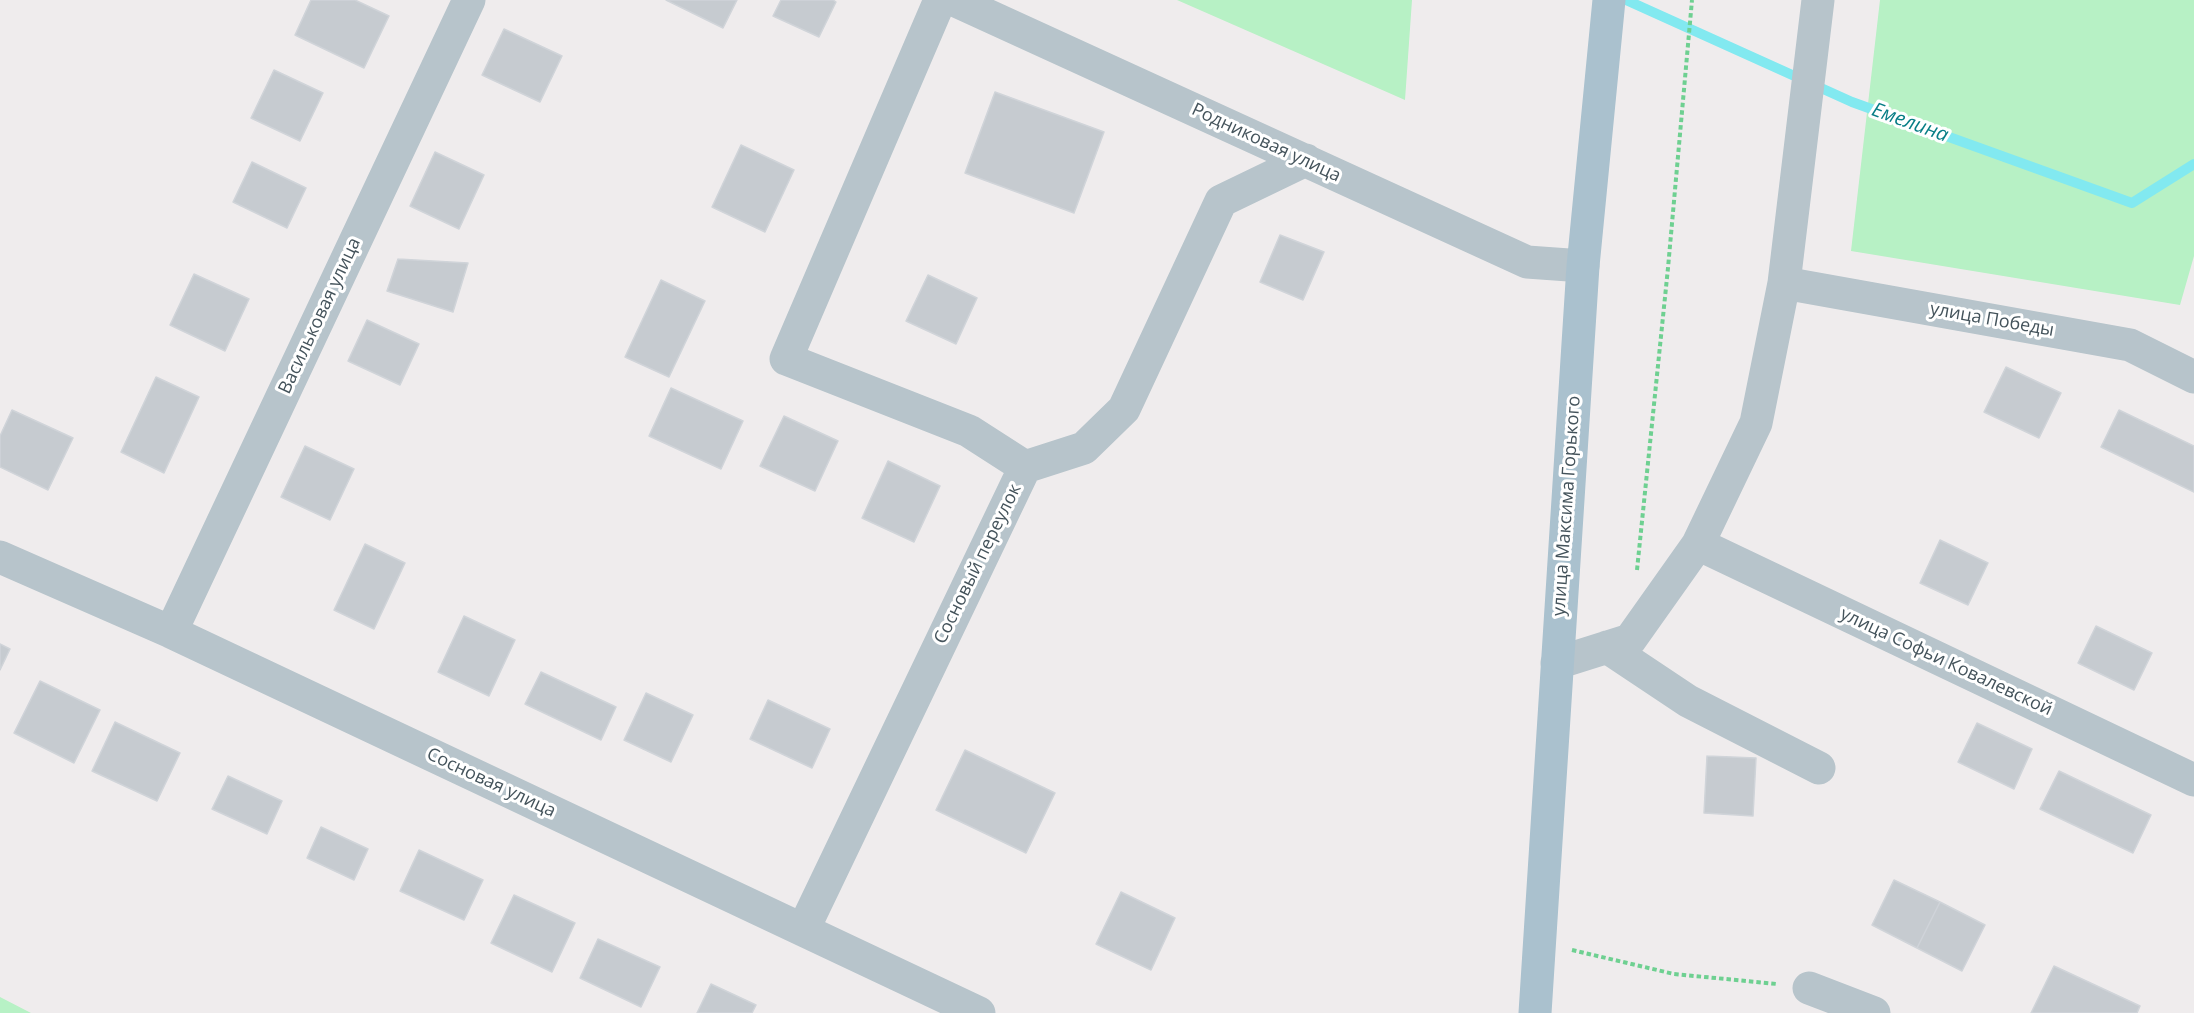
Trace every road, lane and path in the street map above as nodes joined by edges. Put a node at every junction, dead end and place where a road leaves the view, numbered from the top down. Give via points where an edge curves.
1 (470, 0) edge
2 (940, 0) edge
3 (954, 0) edge
4 (1609, 0) edge
5 (1692, 0) edge
6 (1818, 0) edge
7 (1306, 160) junction
8 (1583, 266) junction
9 (1784, 283) junction
10 (2194, 377) edge
11 (1025, 467) junction
12 (1698, 544) junction
13 (0, 557) edge
14 (1636, 582) dead end
15 (171, 632) junction
16 (1607, 647) junction
17 (1557, 663) junction
18 (1819, 768) dead end
19 (2194, 780) edge
20 (803, 930) junction
21 (1539, 942) junction
22 (1809, 988) joint
23 (979, 1013) edge
24 (1535, 1013) edge
25 (1874, 1013) edge

1 - 15 street, Васильковая улица
2 - 11 street via 786,359 969,431
3 - 7 street, Родниковая улица
4 - 8 main road, улица Максима Горького
5 - 14 path
6 - 9 street
7 - 8 street, Родниковая улица via 1527,262
7 - 11 street, Сосновый переулок via 1221,201 1124,410 1084,447
8 - 17 main road, улица Максима Горького
9 - 10 street, улица Победы via 2130,345
9 - 12 street via 1756,423
11 - 20 street, Сосновый переулок
12 - 16 street via 1630,640
12 - 19 street, улица Софьи Ковалевской
13 - 15 street, Сосновая улица
15 - 20 street, Сосновая улица
16 - 17 street
16 - 18 street via 1688,701
17 - 21 main road, улица Максима Горького
20 - 23 street, Сосновая улица
21 - 22 path via 1674,974
21 - 24 main road, улица Максима Горького
22 - 25 street

